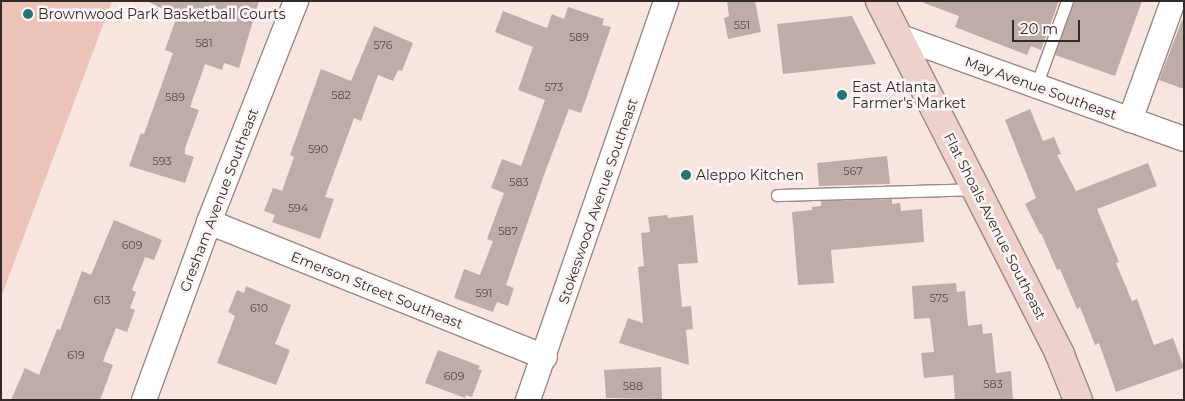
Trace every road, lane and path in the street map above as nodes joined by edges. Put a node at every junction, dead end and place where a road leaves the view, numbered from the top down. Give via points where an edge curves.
1 (296, 1) edge
2 (666, 1) edge
3 (880, 1) edge
4 (1067, 1) edge
5 (1173, 1) edge
6 (898, 36) junction
7 (1036, 86) junction
8 (1130, 120) junction
9 (1184, 139) edge
10 (976, 189) junction
11 (777, 196) dead end
12 (209, 222) junction
13 (545, 357) junction
14 (144, 400) edge
15 (528, 400) edge
16 (1078, 400) edge

1 - 12 street, Gresham Avenue Southeast
2 - 13 street, Stokeswood Avenue Southeast
3 - 6 street, Flat Shoals Avenue Southeast
4 - 7 lane
5 - 8 street
6 - 7 street, May Avenue Southeast
6 - 10 street, Flat Shoals Avenue Southeast
7 - 8 street, May Avenue Southeast
8 - 9 street, May Avenue Southeast
10 - 11 lane
10 - 16 street, Flat Shoals Avenue Southeast via 1060,355
12 - 13 street, Emerson Street Southeast
12 - 14 street, Gresham Avenue Southeast
13 - 15 street, Stokeswood Avenue Southeast

